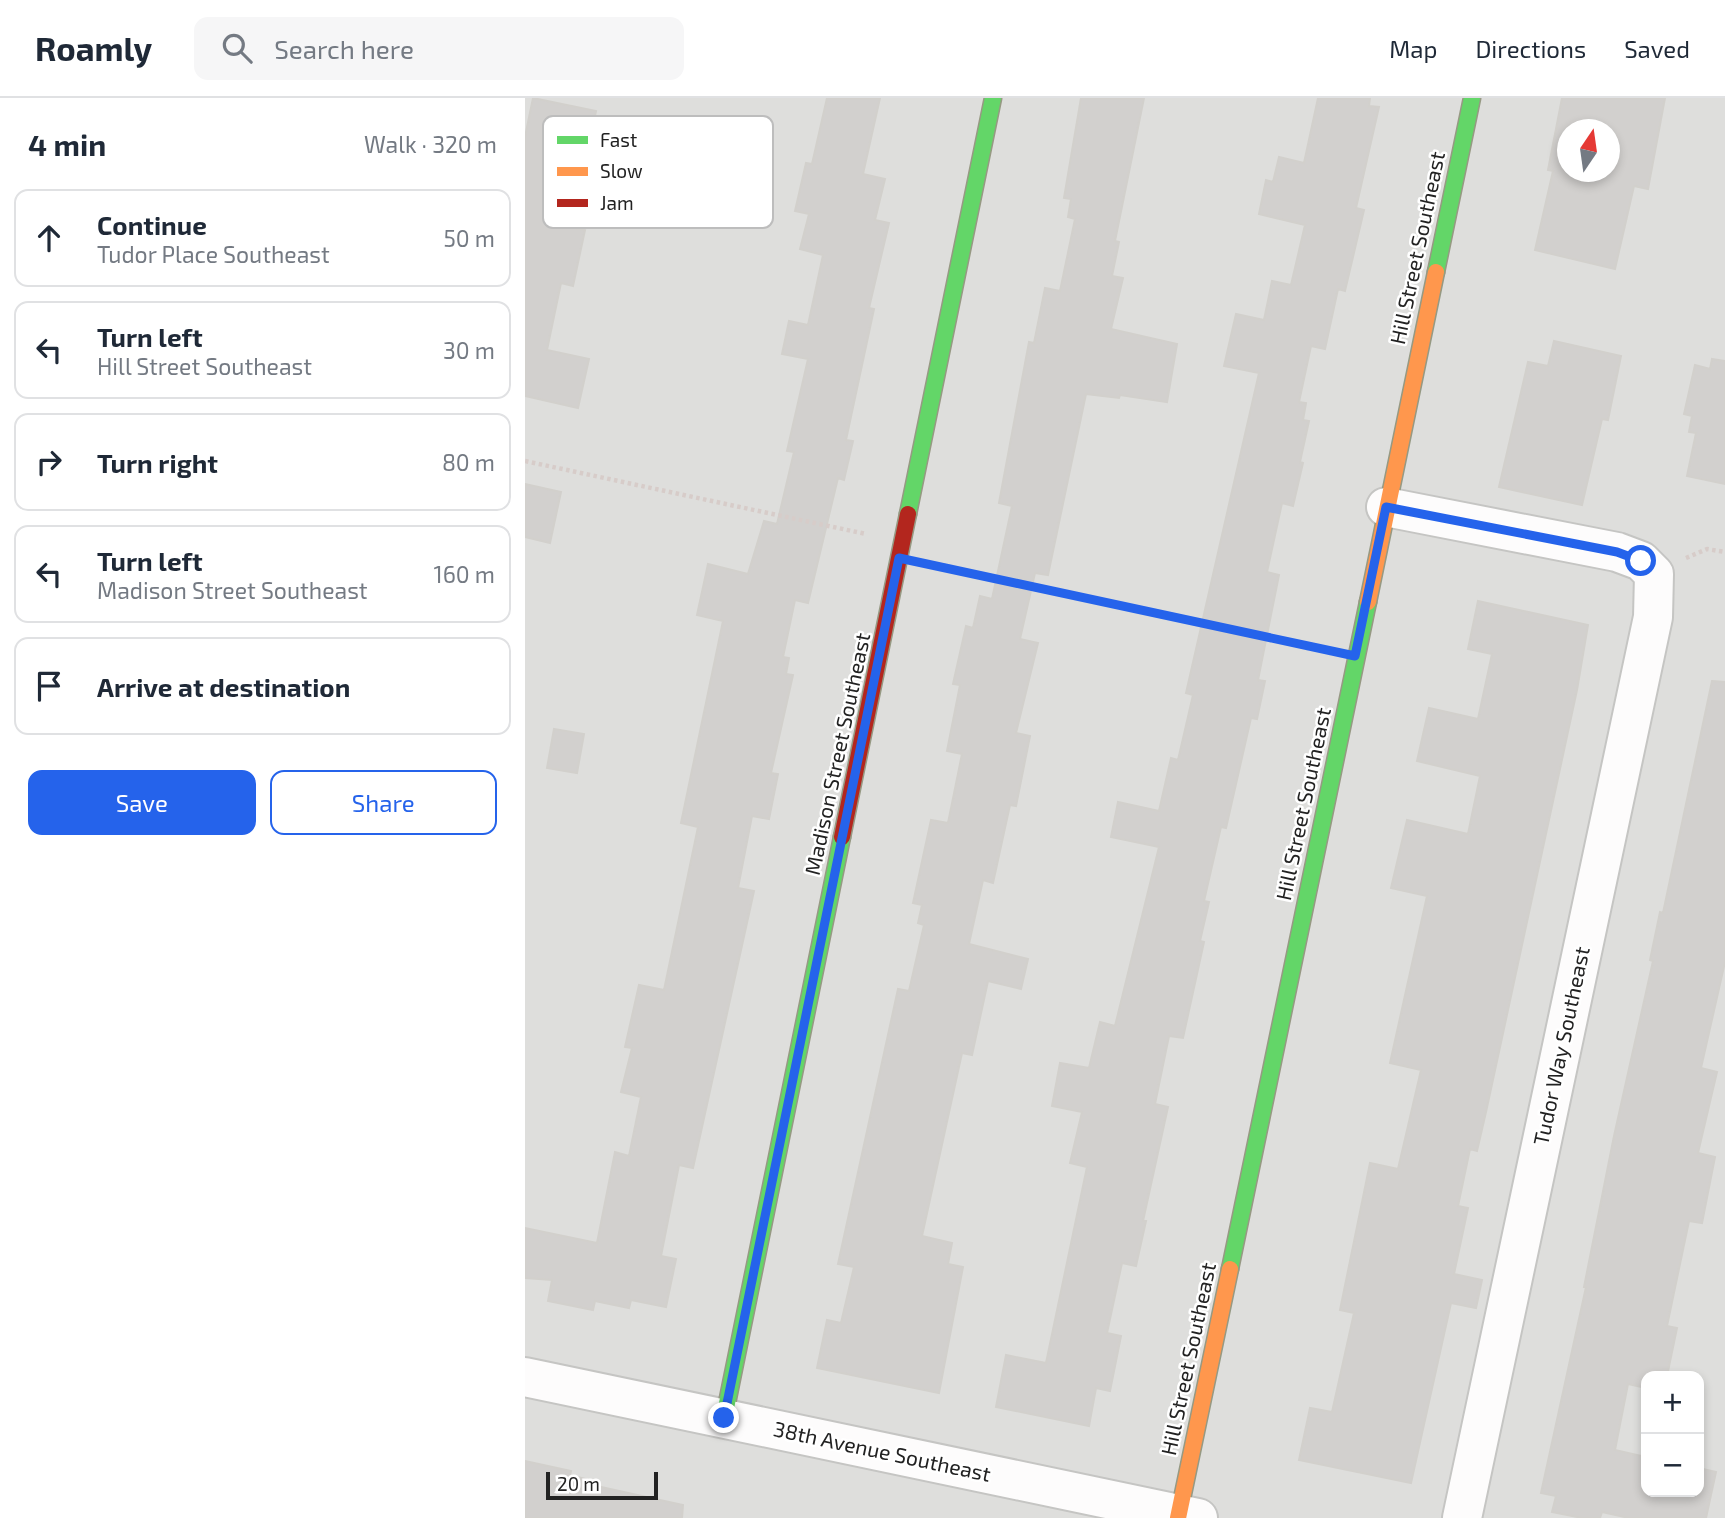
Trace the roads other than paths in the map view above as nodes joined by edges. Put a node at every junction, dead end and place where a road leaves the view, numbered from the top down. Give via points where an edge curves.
1 (993, 98) edge
2 (1472, 98) edge
3 (1386, 507) junction
4 (525, 1377) edge
5 (724, 1418) junction
6 (1185, 1517) edge
7 (1462, 1518) edge

1 - 5 street, Madison Street Southeast
2 - 3 street, Hill Street Southeast
3 - 6 street, Hill Street Southeast
3 - 7 street, Tudor Way Southeast via 1617,552 1641,561 1654,574 1653,617
4 - 5 street, 38th Avenue Southeast
5 - 6 street, 38th Avenue Southeast

